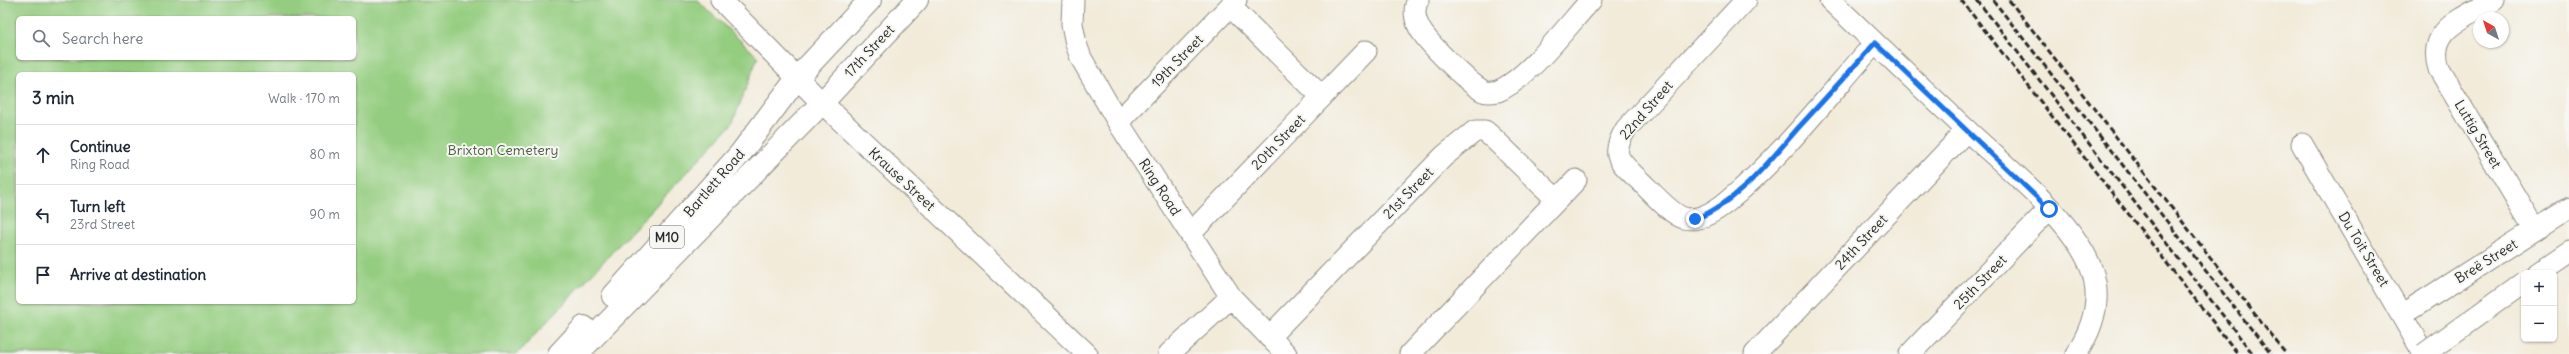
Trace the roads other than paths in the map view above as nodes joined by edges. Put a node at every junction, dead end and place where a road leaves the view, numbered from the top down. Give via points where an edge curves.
1 (870, 0) edge
2 (916, 0) edge
3 (1072, 0) edge
4 (1418, 0) edge
5 (1591, 0) edge
6 (1746, 0) edge
7 (1830, 0) edge
8 (2494, 0) edge
9 (730, 3) edge
10 (1233, 3) edge
11 (1875, 43) junction
12 (1366, 51) dead end
13 (798, 77) junction
14 (1322, 97) junction
15 (822, 103) junction
16 (1118, 122) junction
17 (1967, 130) junction
18 (2302, 144) dead end
19 (1576, 180) dead end
20 (1556, 199) junction
21 (2569, 208) edge
22 (2049, 209) junction
23 (2535, 230) junction
24 (1190, 234) junction
25 (2569, 252) edge
26 (2542, 270) edge
27 (2521, 284) edge
28 (1231, 297) junction
29 (2403, 314) junction
30 (1269, 337) junction
31 (559, 354) edge
32 (578, 354) edge
33 (1087, 354) edge
34 (1169, 354) edge
35 (1286, 354) edge
36 (1410, 354) edge
37 (1755, 354) edge
38 (1910, 354) edge
39 (2076, 354) edge
40 (2424, 354) edge

1 - 13 main road, M10
2 - 15 main road, 17th Street / M10
3 - 16 street, Ring Road via 1072,24 1076,44
4 - 5 street via 1415,14 1420,29 1461,73 1483,91 1497,91 1516,79
6 - 11 street, 22nd Street via 1626,129 1616,148 1626,168 1674,213 1683,218 1695,219 1728,201 1774,156
7 - 11 street
8 - 23 street, Luttig Street via 2440,35 2435,57 2439,69
9 - 13 street, Krause Street
10 - 14 street
10 - 16 street, 19th Street
11 - 17 street
12 - 14 street, 20th Street
13 - 15 street, Krause Street
13 - 31 main road, Bartlett Road / M10 via 735,160
14 - 24 street, 20th Street
15 - 32 main road, Bartlett Road / M10
15 - 33 street, Krause Street
16 - 24 street, Ring Road
17 - 22 street
17 - 37 street, 24th Street
18 - 29 street, Du Toit Street
19 - 20 street
20 - 30 street, 21st Street via 1486,131 1475,131 1444,156
20 - 36 street
21 - 23 street, Breë Street
22 - 38 street, 25th Street
22 - 39 street via 2074,236 2085,254 2097,289 2096,309 2088,336
23 - 29 street, Breë Street
24 - 28 street, Ring Road
25 - 26 street
27 - 40 street, bridge
28 - 30 street, Ring Road
28 - 34 street
29 - 40 street, Du Toit Street
30 - 35 street, Ring Road

